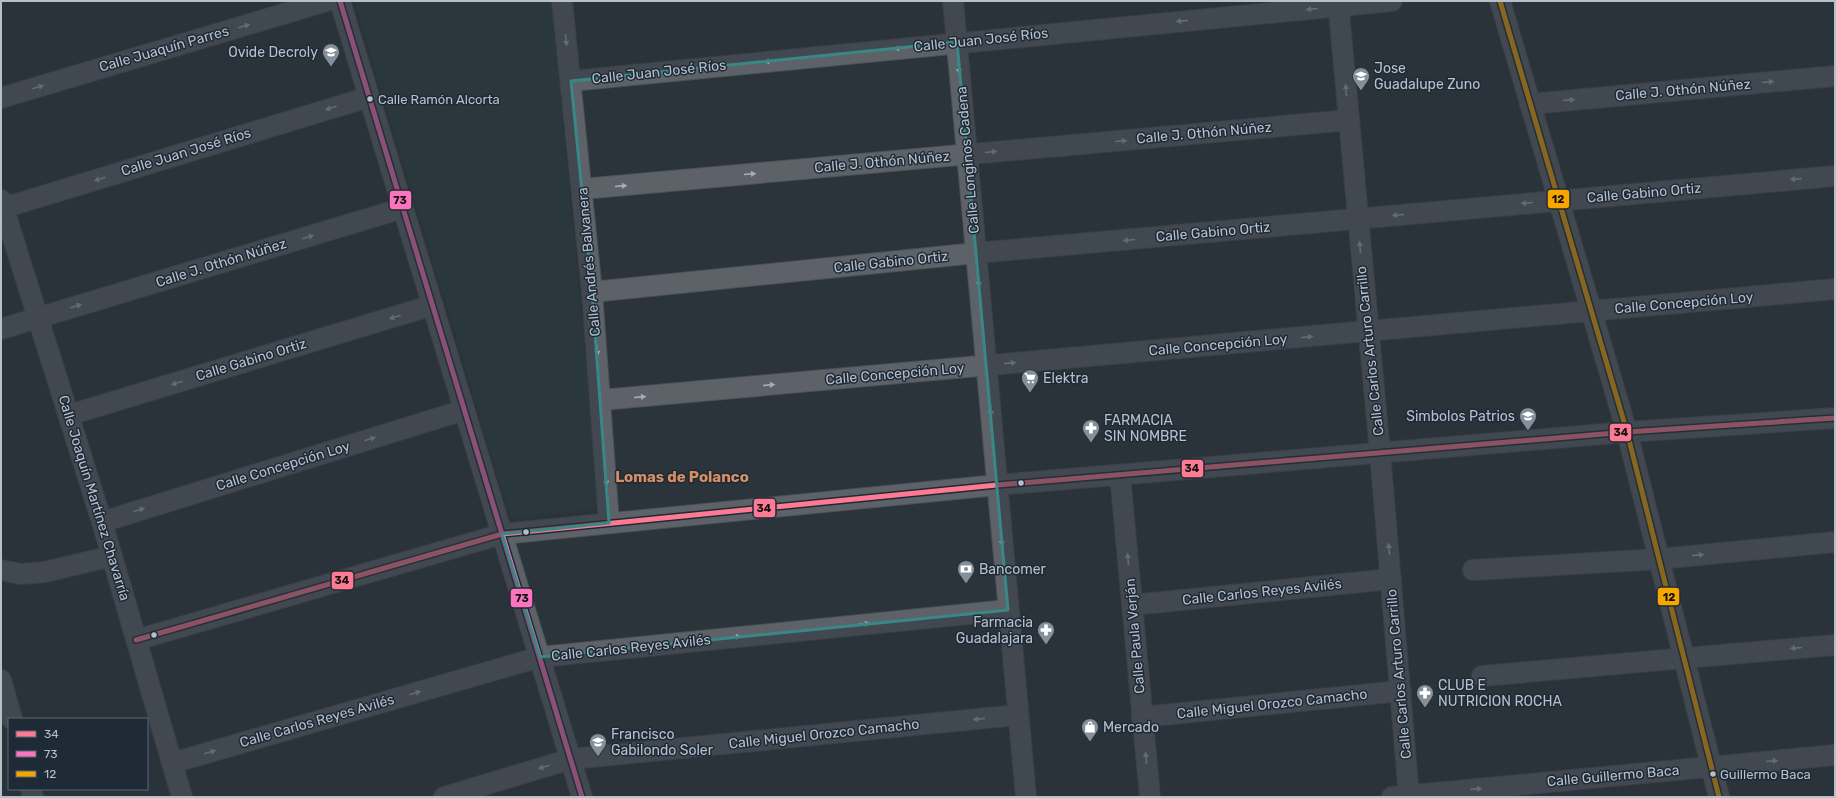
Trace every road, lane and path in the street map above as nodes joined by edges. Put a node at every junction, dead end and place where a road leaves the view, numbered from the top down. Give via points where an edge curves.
1 (327, 1) edge
2 (340, 1) edge
3 (562, 1) edge
4 (953, 1) edge
5 (1392, 1) edge
6 (1500, 1) edge
7 (1339, 4) edge
8 (957, 42) junction
9 (1835, 76) edge
10 (571, 81) junction
11 (369, 97) junction
12 (1, 98) edge
13 (1530, 104) junction
14 (1349, 120) junction
15 (967, 154) junction
16 (1835, 176) edge
17 (582, 189) junction
18 (1559, 200) junction
19 (2, 204) edge
20 (403, 208) junction
21 (1358, 219) junction
22 (976, 253) junction
23 (1835, 289) edge
24 (592, 292) junction
25 (432, 306) junction
26 (1592, 311) junction
27 (39, 317) junction
28 (1, 329) edge
29 (1368, 331) junction
30 (987, 365) junction
31 (601, 400) junction
32 (464, 410) junction
33 (69, 415) junction
34 (1835, 418) edge
35 (1627, 432) junction
36 (1380, 453) junction
37 (1120, 475) junction
38 (997, 486) junction
39 (102, 522) junction
40 (609, 523) junction
41 (502, 534) junction
42 (1835, 542) edge
43 (112, 556) junction
44 (1659, 559) junction
45 (1, 570) edge
46 (1472, 570) dead end
47 (1391, 579) junction
48 (1132, 605) junction
49 (1008, 610) junction
50 (136, 640) junction
51 (1835, 645) edge
52 (540, 657) junction
53 (1684, 658) junction
54 (1482, 676) dead end
55 (1, 680) edge
56 (1401, 691) junction
57 (1018, 715) junction
58 (1142, 717) junction
59 (12, 718) edge
60 (1835, 755) edge
61 (571, 759) junction
62 (172, 763) junction
63 (1712, 767) junction
64 (1403, 796) edge
65 (182, 797) edge
66 (444, 797) edge
67 (582, 797) edge
68 (1026, 797) edge
69 (1150, 797) edge
70 (1720, 797) edge

12 -> 1 street, Calle Juaquín Parres
2 - 11 street
3 -> 10 street, Calle Andrés Balvanera
4 - 8 street, Calle Longinos Cadena
5 - 7 street, Calle Juan José Ríos
6 - 13 street
7 -> 8 street, Calle Juan José Ríos
14 -> 7 street, Calle Carlos Arturo Carrillo
8 -> 10 street, Calle Juan José Ríos
8 -> 15 street, Calle Longinos Cadena
13 -> 9 street, Calle J. Othón Núñez
10 - 17 street, Calle Andrés Balvanera
11 -> 19 street, Calle Juan José Ríos
11 - 20 street
13 - 18 street
15 -> 14 street, Calle J. Othón Núñez
14 - 21 street, Calle Carlos Arturo Carrillo
17 -> 15 street, Calle J. Othón Núñez
15 - 22 street, Calle Longinos Cadena
16 -> 18 street, Calle Gabino Ortiz
17 - 24 street, Calle Andrés Balvanera
18 -> 21 street, Calle Gabino Ortiz
18 - 26 street
19 - 27 street, Calle Joaquín Martínez Chavarría
20 - 25 street
27 -> 20 street, Calle J. Othón Núñez
21 -> 22 street, Calle Gabino Ortiz
29 -> 21 street, Calle Carlos Arturo Carrillo
22 - 24 street, Calle Gabino Ortiz
22 -> 30 street, Calle Longinos Cadena
23 - 26 street, Calle Concepción Loy
24 -> 31 street, Calle Andrés Balvanera
25 - 32 street
25 -> 33 street, Calle Gabino Ortiz
26 - 29 street, Calle Concepción Loy
26 - 35 street
27 - 28 street, Calle J. Othón Núñez
27 - 33 street, Calle Joaquín Martínez Chavarría
30 -> 29 street, Calle Concepción Loy
29 - 36 street, Calle Carlos Arturo Carrillo
31 -> 30 street, Calle Concepción Loy
30 -> 38 street, Calle Longinos Cadena
31 -> 40 street, Calle Andrés Balvanera
39 -> 32 street, Calle Concepción Loy
32 - 41 street
33 - 39 street, Calle Joaquín Martínez Chavarría
34 - 35 street
35 - 36 street
35 - 44 street
36 - 37 street
47 -> 36 street, Calle Carlos Arturo Carrillo
37 - 38 street
48 -> 37 street, Calle Paula Verján
38 - 40 street
38 -> 49 street, Calle Longinos Cadena
39 - 43 street, Calle Joaquín Martínez Chavarría
40 - 41 street
41 - 50 street
41 - 52 street
44 -> 42 street
43 - 45 street via 45,572 21,574
43 - 50 street, Calle Joaquín Martínez Chavarría
44 - 46 street
44 - 53 street
47 - 48 street, Calle Carlos Reyes Avilés
47 - 56 street, Calle Carlos Arturo Carrillo
48 - 58 street, Calle Paula Verján
52 -> 49 street, Calle Carlos Reyes Avilés
49 - 57 street, Calle Longinos Cadena
50 - 62 street, Calle Joaquín Martínez Chavarría
51 -> 53 street
52 - 61 street
62 -> 52 street, Calle Carlos Reyes Avilés
53 - 54 street
53 - 63 street
55 - 59 street
56 - 58 street, Calle Miguel Orozco Camacho
56 - 64 street, Calle Carlos Arturo Carrillo
57 -> 61 street, Calle Miguel Orozco Camacho
57 - 68 street, Calle Longinos Cadena
69 -> 58 street, Calle Paula Verján
63 -> 60 street, Calle Guillermo Baca
61 -> 66 street, Calle Miguel Orozco Camacho
61 - 67 street
62 - 65 street, Calle Joaquín Martínez Chavarría
64 -> 63 street, Calle Guillermo Baca
63 - 70 street

